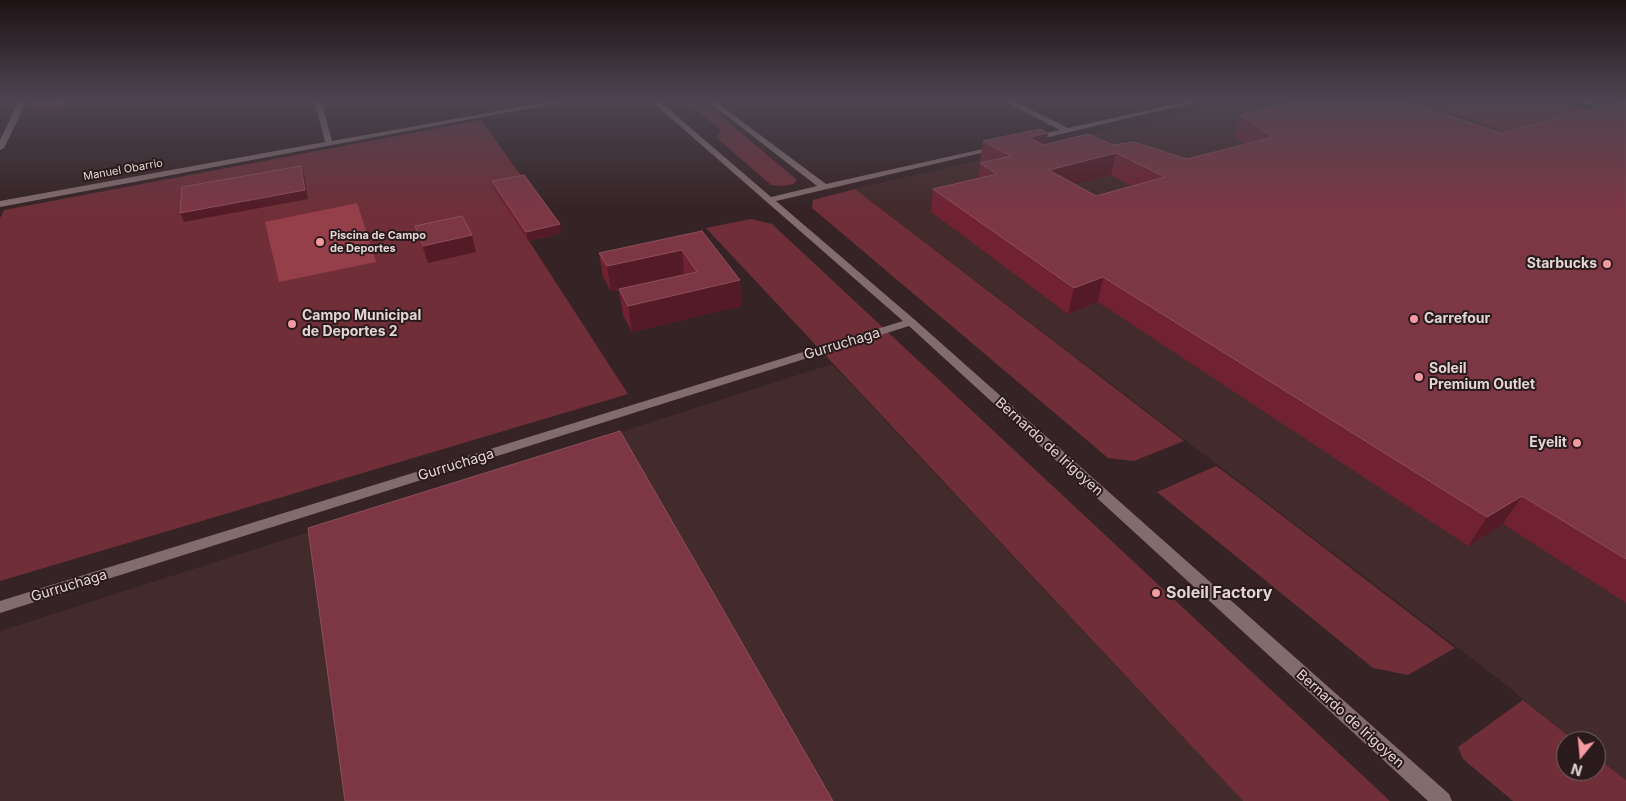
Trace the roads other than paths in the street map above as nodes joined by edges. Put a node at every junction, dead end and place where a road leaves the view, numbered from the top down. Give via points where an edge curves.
1 (327, 136) edge
2 (370, 136) edge
3 (696, 136) edge
4 (758, 136) edge
5 (1045, 136) edge
6 (1021, 142) edge
7 (329, 144) junction
8 (1012, 144) edge
9 (824, 187) junction
10 (769, 200) junction
11 (0, 204) edge
12 (911, 322) junction
13 (0, 607) edge
14 (1442, 801) edge

1 - 7 street
2 - 7 street, Manuel Obarrio
3 - 10 street, Bernardo de Irigoyen
4 - 9 street
5 - 6 street
7 - 11 street, Manuel Obarrio
8 - 9 street
9 - 10 street
10 - 12 street, Bernardo de Irigoyen
12 - 13 street, Gurruchaga
12 - 14 street, Bernardo de Irigoyen

